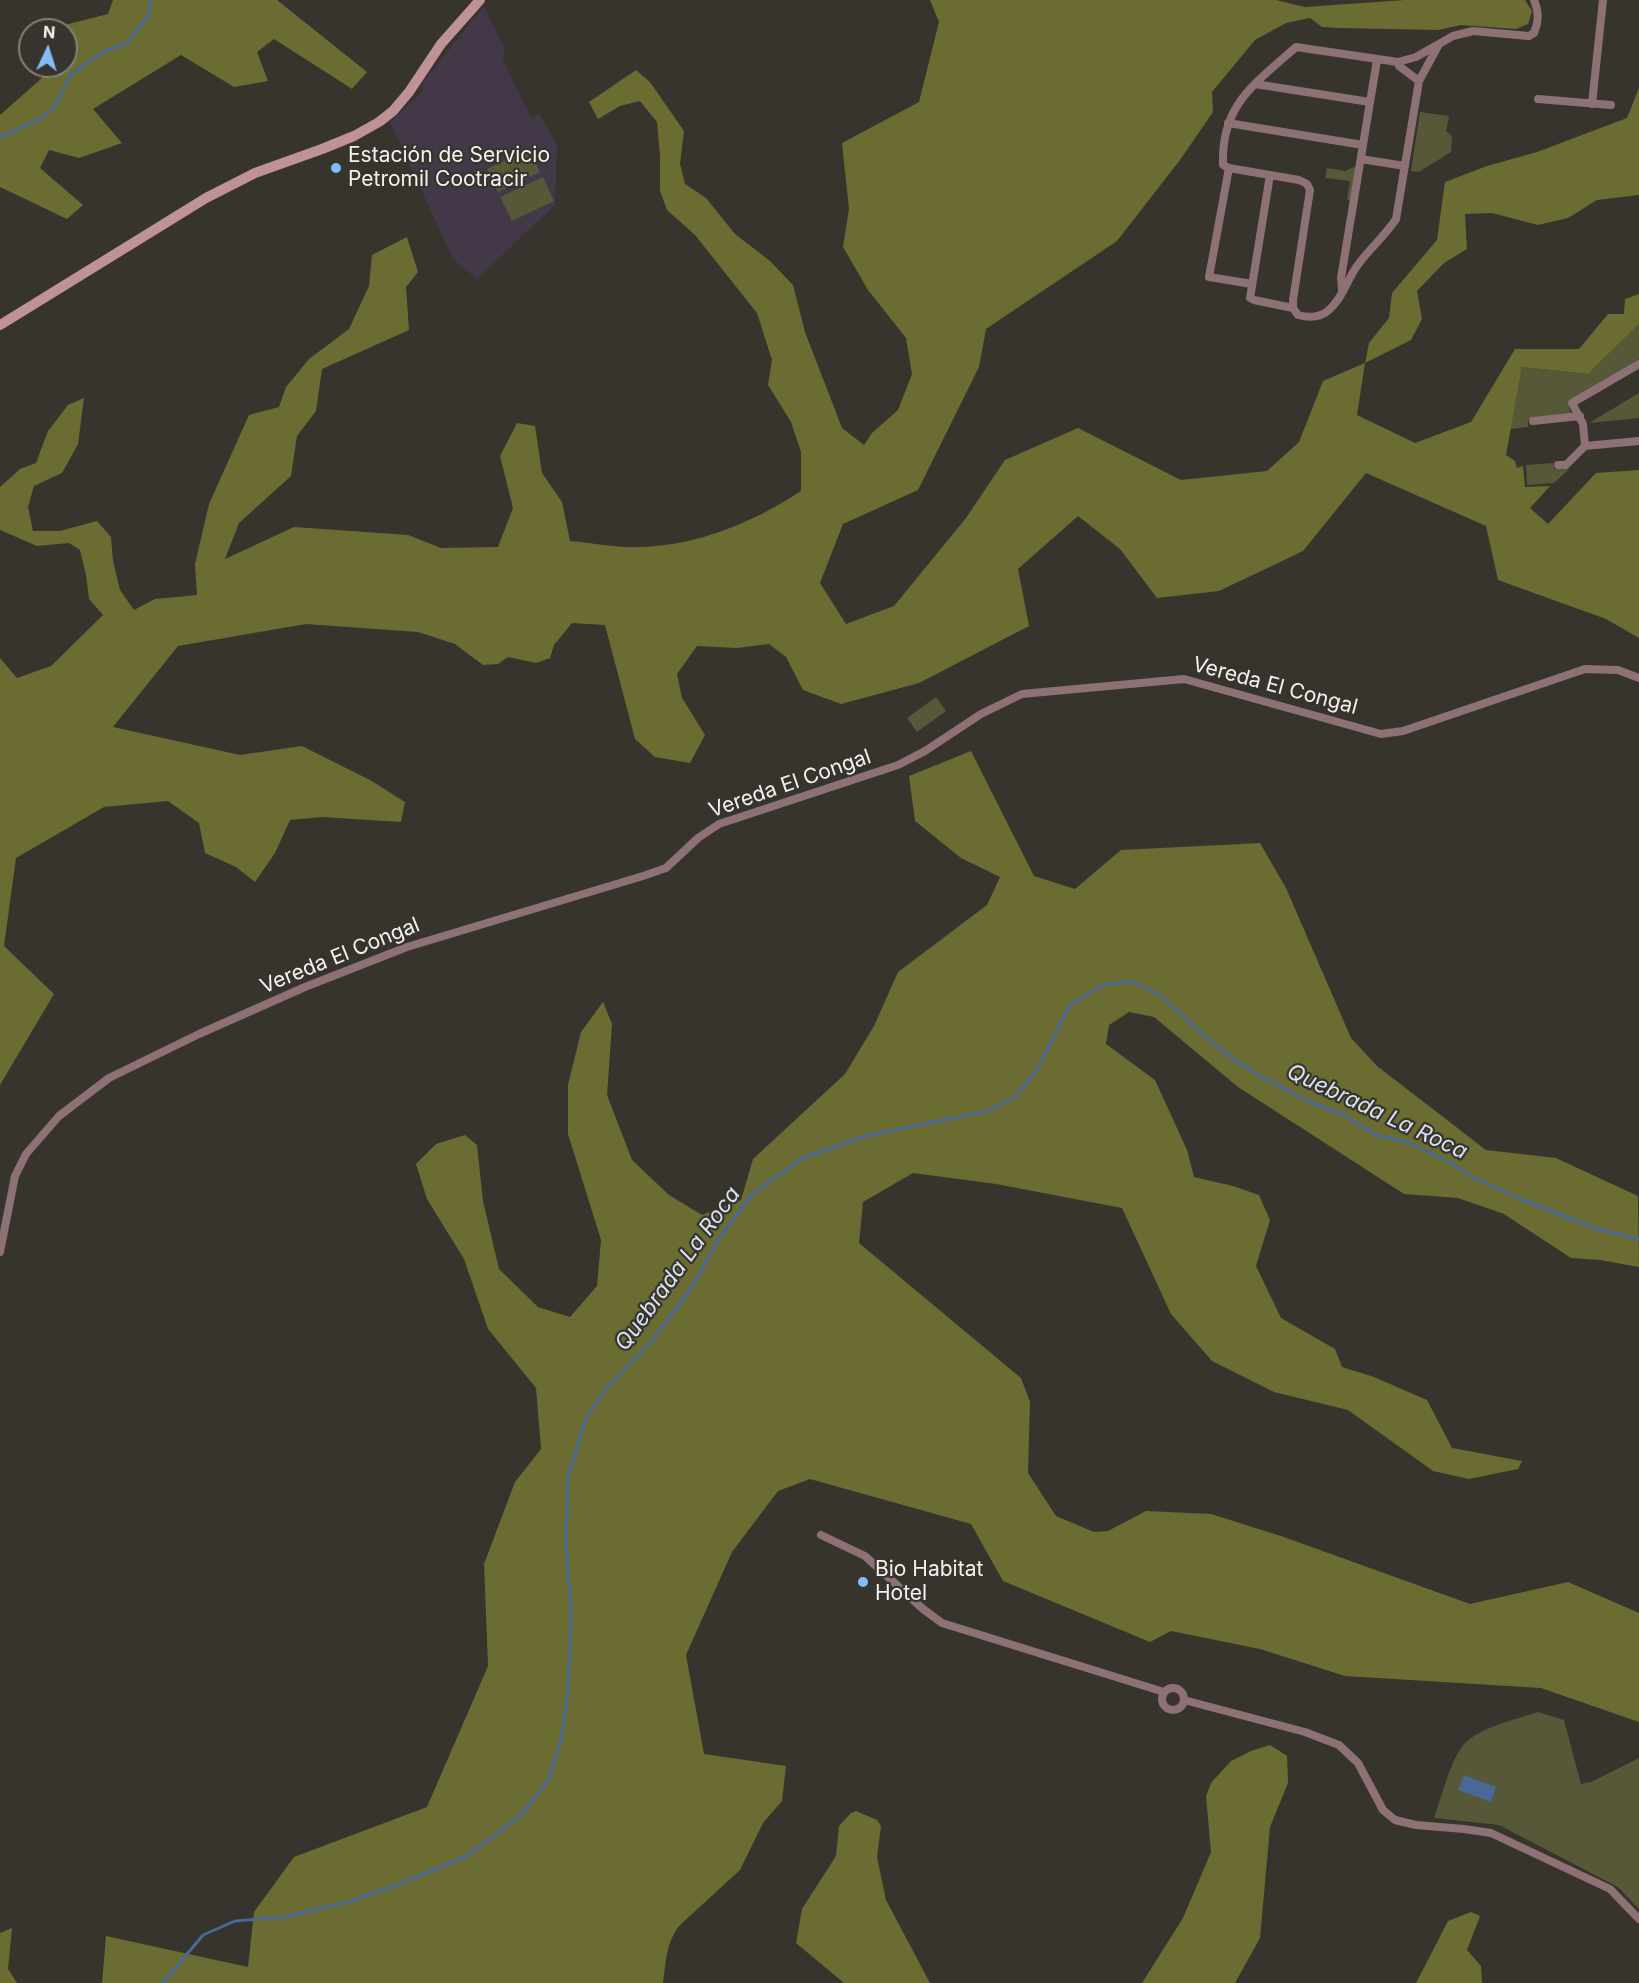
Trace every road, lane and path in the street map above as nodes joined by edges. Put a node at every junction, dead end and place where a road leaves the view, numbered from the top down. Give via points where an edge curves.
1 (480, 0) edge
2 (1534, 0) edge
3 (1603, 0) edge
4 (1438, 46) junction
5 (1377, 60) junction
6 (1398, 62) junction
7 (1419, 81) junction
8 (1255, 84) junction
9 (1538, 99) dead end
10 (1370, 102) junction
11 (1592, 104) junction
12 (1611, 105) dead end
13 (1228, 123) junction
14 (1363, 145) junction
15 (1361, 159) junction
16 (1405, 166) junction
17 (1229, 168) junction
18 (1270, 175) junction
19 (1252, 284) junction
20 (1342, 291) junction
21 (1293, 308) junction
22 (0, 325) edge
23 (1639, 364) edge
24 (1580, 416) junction
25 (1533, 421) dead end
26 (1639, 441) edge
27 (1585, 447) junction
28 (1558, 465) dead end
29 (1639, 678) edge
30 (0, 1252) edge
31 (820, 1536) dead end
32 (1164, 1692) junction
33 (1185, 1700) junction
34 (1639, 1919) edge

1 - 22 main road via 441,44 409,92 379,122 206,198
2 - 4 street via 1539,21 1534,33 1528,36 1473,31 1453,36
3 - 11 street
4 - 6 street
4 - 7 street
5 - 6 street
5 - 8 street via 1296,47
5 - 10 street
6 - 7 street
7 - 16 street
8 - 10 street
8 - 13 street via 1241,98
9 - 11 street
10 - 14 street
11 - 12 street
13 - 14 street
13 - 17 street via 1223,165
14 - 15 street
15 - 16 street
15 - 20 street
16 - 20 street via 1396,219 1356,267
17 - 18 street
17 - 19 street via 1209,277
18 - 19 street
18 - 21 street via 1299,180 1310,190
19 - 21 street via 1250,297 1254,300
20 - 21 street via 1328,312 1318,316 1307,318
23 - 24 street via 1572,403
24 - 25 street
24 - 27 street
26 - 27 street
27 - 28 street via 1566,465
29 - 30 street, Vereda El Congal via 1618,670 1585,669 1403,731 1381,734 1184,679 1022,694 981,714 898,765 719,824 666,868 407,947 305,987 109,1078 59,1116 26,1154 15,1176
31 - 32 street via 865,1556 942,1623
32 - 33 street via 1178,1688
32 - 33 street via 1163,1703 1168,1708 1178,1709
33 - 34 street via 1340,1745 1358,1763 1383,1810 1395,1820 1491,1833 1610,1889

